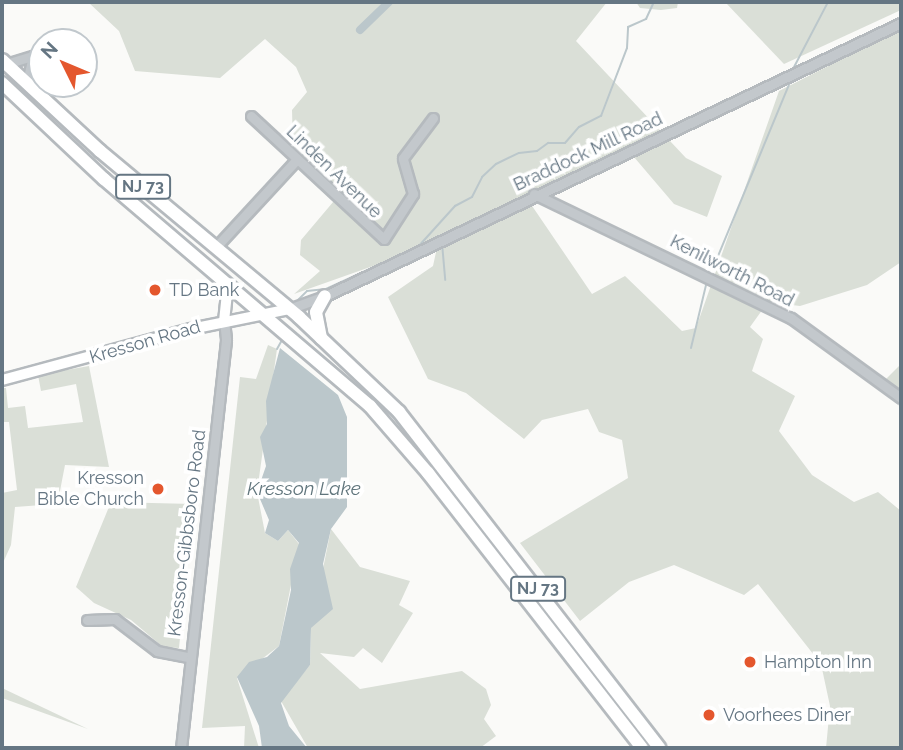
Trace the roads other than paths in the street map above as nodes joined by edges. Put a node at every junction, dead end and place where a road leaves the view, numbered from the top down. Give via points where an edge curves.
1 (901, 23) edge
2 (4, 62) edge
3 (2, 83) edge
4 (27, 83) junction
5 (251, 116) dead end
6 (433, 118) dead end
7 (297, 159) junction
8 (534, 194) junction
9 (215, 248) junction
10 (218, 274) junction
11 (325, 296) junction
12 (289, 309) junction
13 (264, 313) junction
14 (224, 321) junction
15 (323, 341) junction
16 (2, 380) edge
17 (901, 398) edge
18 (86, 620) dead end
19 (190, 657) junction
20 (181, 748) edge
21 (642, 748) edge
22 (660, 748) edge

1 - 8 street, Braddock Mill Road
2 - 4 highway, NJ 73
2 - 4 street via 33,56
3 - 10 highway, NJ 73 via 104,178
4 - 9 highway, NJ 73
5 - 7 street, Linden Avenue
6 - 7 street, Linden Avenue via 403,158 413,194 384,239
7 - 9 street
8 - 11 street, Braddock Mill Road
8 - 17 street, Kenilworth Road via 791,318
9 - 12 highway, NJ 73
10 - 13 highway, NJ 73
10 - 14 main road via 227,291
11 - 12 street, Braddock Mill Road
11 - 15 highway via 315,315
12 - 13 main road, Kresson Road
12 - 15 highway, NJ 73
13 - 14 main road, Kresson Road
13 - 21 highway, NJ 73 via 352,388 394,432
14 - 16 main road, Kresson Road
14 - 19 street, Kresson-Gibbsboro Road via 226,340
15 - 22 highway, NJ 73 via 420,436
18 - 19 street via 115,619 157,650
19 - 20 street, Kresson-Gibbsboro Road

